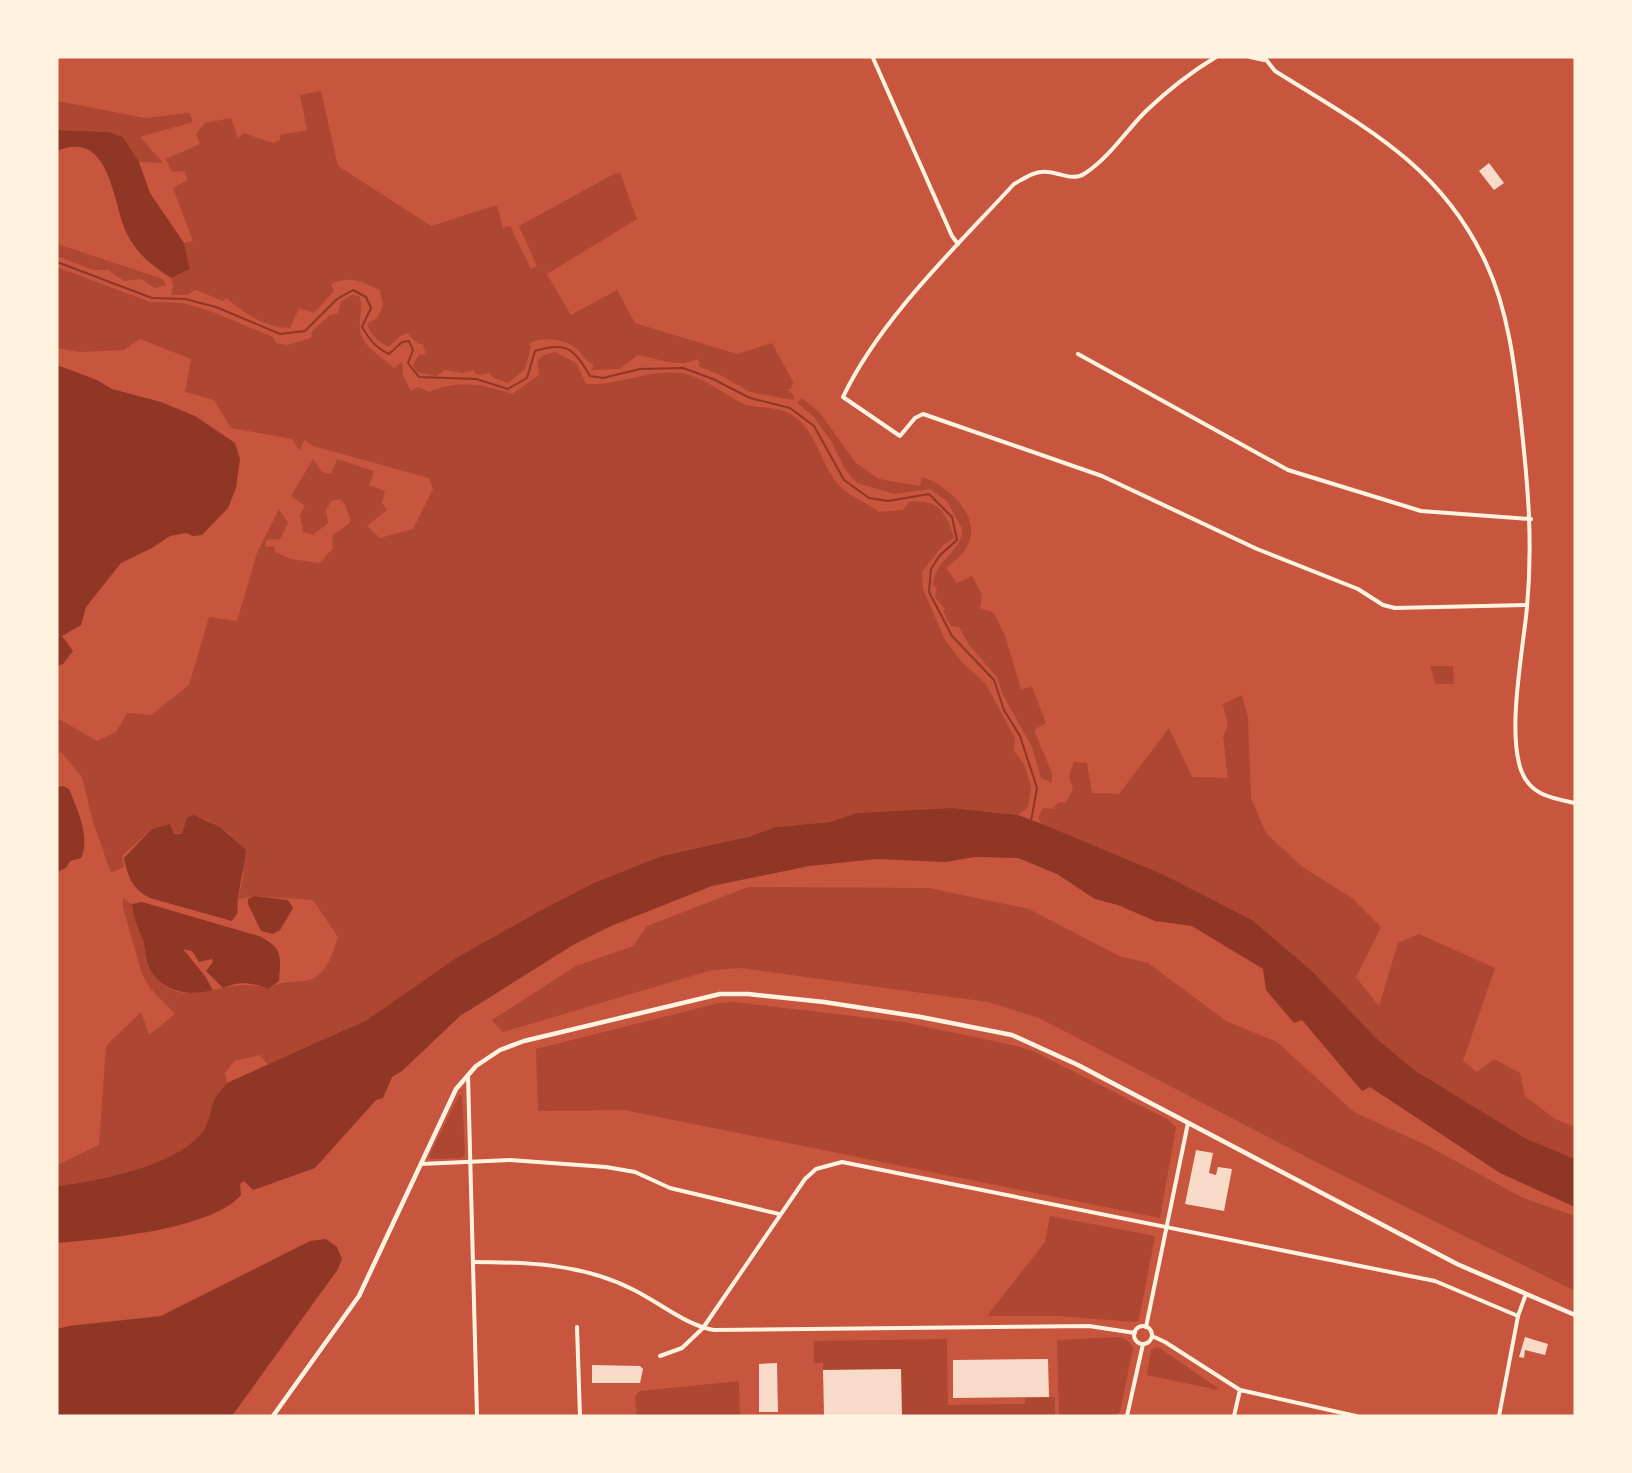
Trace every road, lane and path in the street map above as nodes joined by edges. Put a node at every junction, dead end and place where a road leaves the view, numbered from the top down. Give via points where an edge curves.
1 (1216, 57) edge
2 (1250, 57) edge
3 (873, 58) edge
4 (1264, 58) edge
5 (958, 244) junction
6 (1078, 354) dead end
7 (1531, 519) junction
8 (1527, 605) junction
9 (1575, 803) edge
10 (468, 1075) junction
11 (1188, 1123) junction
12 (470, 1162) junction
13 (421, 1164) junction
14 (779, 1214) junction
15 (1167, 1228) junction
16 (474, 1262) junction
17 (1526, 1294) junction
18 (1575, 1315) edge
19 (1518, 1316) junction
20 (578, 1327) dead end
21 (1146, 1327) junction
22 (703, 1328) junction
23 (1135, 1333) junction
24 (1152, 1336) junction
25 (1143, 1344) junction
26 (660, 1356) dead end
27 (1240, 1390) junction
28 (273, 1416) edge
29 (477, 1416) edge
30 (580, 1416) edge
31 (1127, 1416) edge
32 (1234, 1416) edge
33 (1356, 1416) edge
34 (1499, 1416) edge

1 - 5 street via 1147,111 1105,158 1082,176 1032,173 1014,184
2 - 4 street
3 - 5 street
4 - 7 street via 1275,70 1384,139 1428,177 1468,227 1498,294 1510,346
5 - 8 street via 856,370 843,397 900,436 923,414 1102,476 1257,549 1358,590 1383,605
6 - 7 street via 1288,470 1314,480 1421,511
7 - 8 street
8 - 9 street via 1516,724 1520,768 1533,791
10 - 11 street via 500,1050 524,1041 674,1003 720,994 748,994 921,1017 1012,1035 1041,1046
10 - 12 street
10 - 13 street via 449,1100
11 - 15 street
11 - 17 street via 1457,1264
12 - 13 street
12 - 14 street via 510,1160 606,1167 634,1172 670,1188
12 - 16 street
13 - 28 street via 359,1296
14 - 15 street via 816,1169 842,1162
14 - 22 street
15 - 19 street via 1435,1281
15 - 21 street
16 - 22 street via 536,1263 585,1271 630,1287
16 - 29 street
17 - 18 street
17 - 19 street
19 - 34 street
20 - 30 street
21 - 23 street
21 - 24 street
22 - 23 street via 1089,1326
22 - 26 street via 682,1348
23 - 25 street via 1136,1340
24 - 25 street
24 - 27 street
25 - 31 street
27 - 32 street
27 - 33 street

